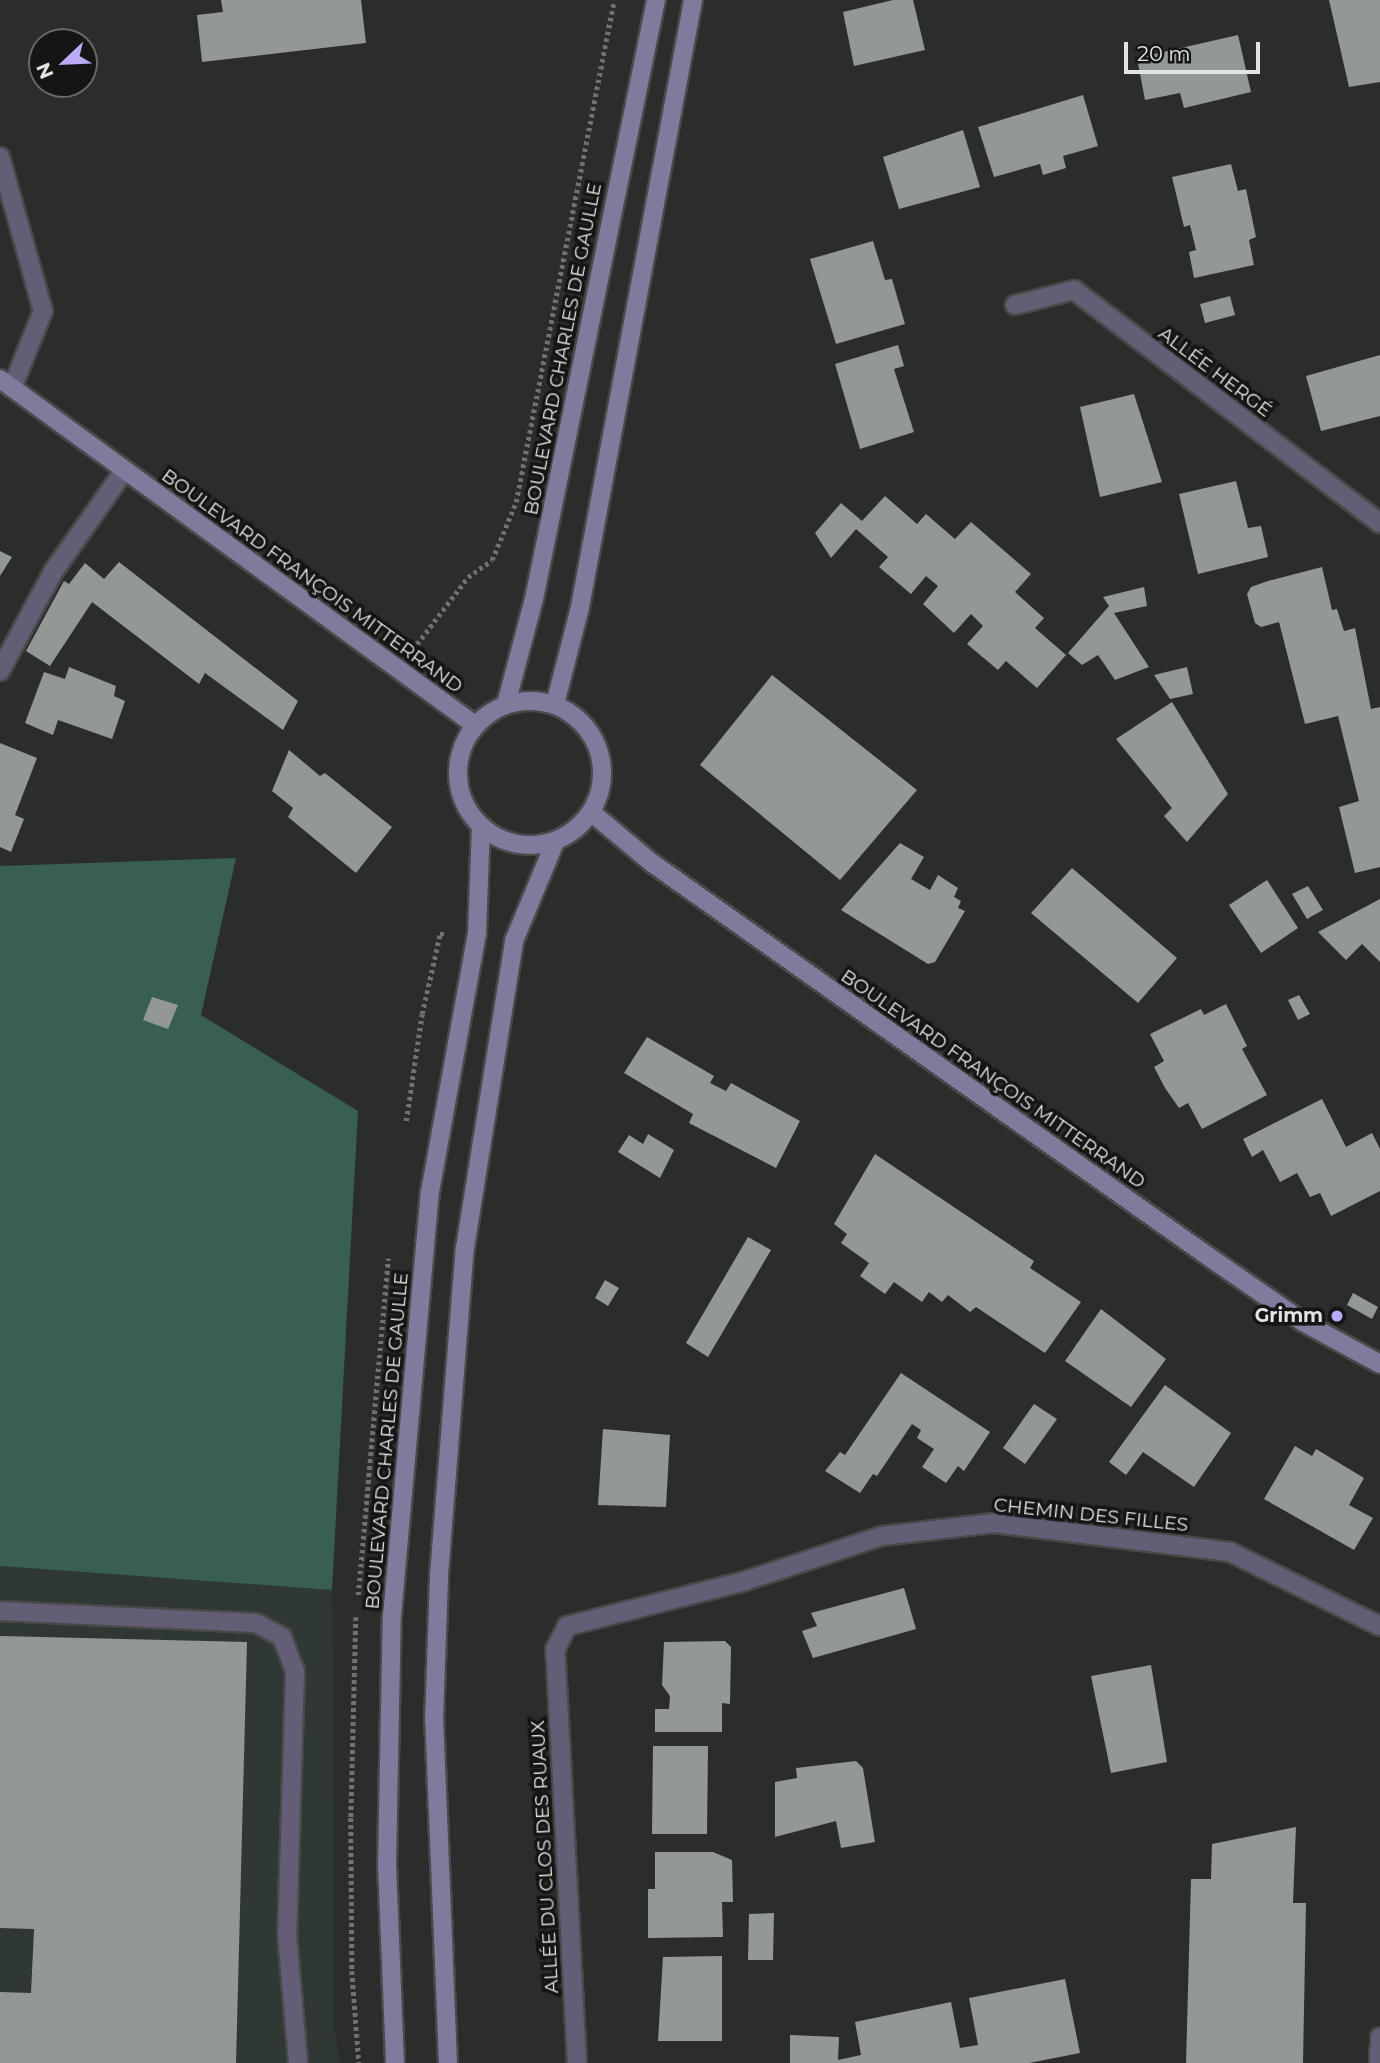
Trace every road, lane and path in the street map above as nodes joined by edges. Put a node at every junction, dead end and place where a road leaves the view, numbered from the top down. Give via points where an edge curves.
1 (614, 0) edge
2 (656, 0) edge
3 (693, 0) edge
4 (0, 157) edge
5 (1015, 305) dead end
6 (6, 384) edge
7 (124, 471) junction
8 (1380, 523) edge
9 (433, 625) dead end
10 (0, 671) edge
11 (506, 704) junction
12 (555, 704) junction
13 (475, 726) junction
14 (592, 813) junction
15 (481, 826) junction
16 (555, 842) junction
17 (1380, 1364) edge
18 (0, 1611) edge
19 (1380, 1626) edge
20 (555, 1650) joint
21 (1380, 2037) edge
22 (298, 2063) edge
23 (396, 2063) edge
24 (448, 2063) edge
25 (577, 2063) edge
26 (1379, 2063) edge

1 - 9 path via 516,502 492,561 468,577
2 - 11 street, BOULEVARD CHARLES DE GAULLE via 534,599
3 - 12 street via 580,607
4 - 6 street via 43,311
5 - 8 street, ALLÉE HERGÉ via 1074,290
6 - 7 street, BOULEVARD FRANÇOIS MITTERRAND
7 - 10 street via 54,572
7 - 13 street, BOULEVARD FRANÇOIS MITTERRAND
11 - 12 street via 530,700
11 - 13 street
12 - 14 street via 589,730 599,749 604,771
13 - 15 street via 458,766 459,788
14 - 16 street via 576,830
14 - 17 street, BOULEVARD FRANÇOIS MITTERRAND via 652,863 1202,1252 1303,1322
15 - 16 street via 516,844
15 - 23 street, BOULEVARD CHARLES DE GAULLE via 477,934 430,1192 392,1616 387,1866
16 - 24 street via 514,940 465,1248 439,1575 434,1721
18 - 22 street via 256,1623 282,1637 295,1671 287,1934
19 - 20 street, CHEMIN DES FILLES via 1230,1552 994,1523 882,1536 746,1581 596,1615 567,1626
20 - 25 street, ALLÉE DU CLOS DES RUAUX
21 - 26 street

